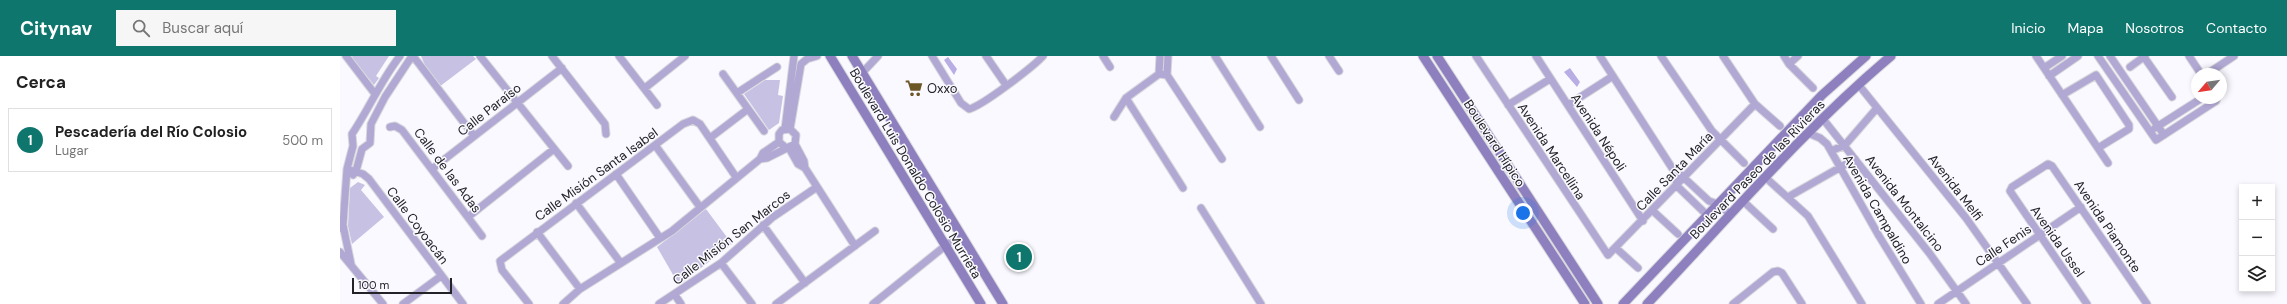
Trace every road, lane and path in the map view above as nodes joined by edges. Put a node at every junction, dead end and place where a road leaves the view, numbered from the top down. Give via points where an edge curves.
1 (346, 56) edge
2 (400, 56) edge
3 (413, 56) edge
4 (480, 56) edge
5 (552, 56) edge
6 (619, 56) edge
7 (685, 56) edge
8 (794, 56) edge
9 (817, 56) edge
10 (821, 56) edge
11 (852, 56) edge
12 (878, 56) edge
13 (932, 56) edge
14 (986, 56) edge
15 (1043, 56) edge
16 (1103, 56) edge
17 (1159, 56) edge
18 (1168, 56) edge
19 (1215, 56) edge
20 (1271, 56) edge
21 (1329, 56) edge
22 (1423, 56) edge
23 (1437, 56) edge
24 (1476, 56) edge
25 (1536, 56) edge
26 (1661, 56) edge
27 (1723, 56) edge
28 (1784, 56) edge
29 (1798, 56) edge
30 (1866, 56) edge
31 (1891, 56) edge
32 (2036, 56) edge
33 (2062, 56) edge
34 (2078, 56) edge
35 (2098, 56) edge
36 (2110, 56) edge
37 (2145, 56) edge
38 (2189, 56) edge
39 (2234, 56) edge
40 (1602, 57) edge
41 (831, 58) edge
42 (870, 58) edge
43 (1789, 64) junction
44 (777, 67) dead end
45 (1110, 67) dead end
46 (2130, 67) dead end
47 (562, 68) junction
48 (2044, 68) junction
49 (2197, 68) edge
50 (2216, 68) edge
51 (1339, 71) dead end
52 (862, 73) junction
53 (723, 74) dead end
54 (1159, 74) junction
55 (1167, 75) junction
56 (1613, 76) junction
57 (2049, 76) junction
58 (1550, 79) junction
59 (1840, 79) junction
60 (1006, 85) junction
61 (645, 88) junction
62 (1813, 88) dead end
63 (1862, 89) dead end
64 (1851, 90) junction
65 (737, 93) junction
66 (375, 94) junction
67 (2062, 95) junction
68 (2172, 97) dead end
69 (1126, 98) junction
70 (1299, 100) dead end
71 (517, 103) junction
72 (1755, 104) junction
73 (2193, 104) edge
74 (2196, 104) edge
75 (2209, 104) edge
76 (657, 105) dead end
77 (1508, 105) junction
78 (1568, 105) junction
79 (369, 106) junction
80 (1877, 108) junction
81 (748, 109) junction
82 (378, 110) junction
83 (2200, 111) junction
84 (1114, 117) dead end
85 (1823, 119) junction
86 (1780, 126) dead end
87 (2159, 126) junction
88 (390, 127) dead end
89 (1260, 127) dead end
90 (788, 129) junction
91 (764, 131) dead end
92 (2150, 132) junction
93 (1808, 133) junction
94 (1835, 133) junction
95 (606, 134) dead end
96 (2164, 135) junction
97 (474, 136) junction
98 (710, 138) junction
99 (1720, 140) junction
100 (1825, 141) junction
101 (779, 142) junction
102 (655, 145) junction
103 (1845, 145) junction
104 (352, 146) junction
105 (790, 146) junction
106 (554, 148) junction
107 (2098, 148) junction
108 (362, 149) junction
109 (1831, 151) junction
110 (760, 159) junction
111 (1222, 159) dead end
112 (1855, 159) junction
113 (1744, 163) dead end
114 (2108, 163) dead end
115 (568, 166) dead end
116 (1840, 168) junction
117 (347, 169) junction
118 (432, 169) junction
119 (356, 171) junction
120 (1674, 171) junction
121 (616, 174) junction
122 (736, 177) junction
123 (1765, 177) junction
124 (1684, 178) junction
125 (348, 182) junction
126 (817, 186) junction
127 (1677, 186) junction
128 (1183, 188) dead end
129 (2010, 191) joint
130 (1788, 197) junction
131 (1742, 201) junction
132 (576, 203) junction
133 (1718, 204) junction
134 (700, 207) junction
135 (2081, 207) junction
136 (1201, 208) dead end
137 (1653, 210) junction
138 (1730, 214) junction
139 (1707, 215) junction
140 (468, 217) junction
141 (1643, 221) junction
142 (763, 225) junction
143 (342, 226) edge
144 (1773, 229) dead end
145 (875, 231) dead end
146 (537, 232) junction
147 (960, 234) junction
148 (1678, 234) dead end
149 (2040, 235) junction
150 (482, 236) dead end
151 (660, 238) junction
152 (855, 246) junction
153 (945, 246) junction
154 (1616, 249) junction
155 (340, 252) edge
156 (1611, 255) joint
157 (620, 262) junction
158 (1999, 262) junction
159 (721, 263) junction
160 (352, 266) junction
161 (1638, 268) dead end
162 (442, 276) junction
163 (805, 283) junction
164 (580, 289) junction
165 (1957, 291) junction
166 (674, 295) junction
167 (383, 304) edge
168 (403, 304) edge
169 (463, 304) edge
170 (529, 304) edge
171 (563, 304) edge
172 (659, 304) edge
173 (681, 304) edge
174 (752, 304) edge
175 (776, 304) edge
176 (873, 304) edge
177 (981, 304) edge
178 (1003, 304) edge
179 (1261, 304) edge
180 (1585, 304) edge
181 (1598, 304) edge
182 (1623, 304) edge
183 (1647, 304) edge
184 (1732, 304) edge
185 (1802, 304) edge
186 (1862, 304) edge
187 (1921, 304) edge
188 (1938, 304) edge
189 (1966, 304) edge
190 (2026, 304) edge
191 (2087, 304) edge
192 (2147, 304) edge

1 - 66 street
2 - 66 street
3 - 82 street
3 - 97 street
4 - 71 street
5 - 47 street
6 - 61 street
7 - 61 street
8 - 90 street
9 - 90 street via 801,64
10 - 41 street
11 - 52 street, Boulevard Luis Donaldo Colosio Murrieta
12 - 42 street
13 - 60 street via 964,107 975,108
14 - 60 street
15 - 60 street
16 - 45 street
17 - 18 street
17 - 54 street
18 - 55 street
19 - 89 street
20 - 70 street
21 - 51 street
22 - 180 street, Boulevard Hípico
23 - 181 street, Boulevard Hípico
24 - 77 street, Avenida Marcellina
25 - 58 street, Avenida Népoli
26 - 99 street
27 - 72 street
28 - 43 street
29 - 43 street
30 - 59 street, Boulevard Paseo de las Rivieras
31 - 64 street, Boulevard Paseo de las Rivieras
32 - 48 street
33 - 48 street
34 - 57 street
35 - 92 street
36 - 87 street
37 - 46 street
37 - 68 street
38 - 49 street
39 - 50 street
40 - 56 street
41 - 153 street, Boulevard Luis Donaldo Colosio Murrieta
42 - 52 street
43 - 62 street
44 - 65 street
47 - 71 street, Calle Paraíso
47 - 95 street via 605,124
48 - 57 street
52 - 147 street, Boulevard Luis Donaldo Colosio Murrieta
53 - 65 street
54 - 55 street
54 - 69 street
55 - 111 street
56 - 78 street
56 - 120 street
57 - 67 street
58 - 77 street
58 - 78 street, Avenida Népoli
59 - 64 street via 1848,83
59 - 133 street, Boulevard Paseo de las Rivieras
61 - 76 street
63 - 80 street, Avenida Melfi
64 - 85 street, Boulevard Paseo de las Rivieras
65 - 81 street
66 - 79 street
67 - 107 street
67 - 107 street via 2096,75 2129,125 2129,129
69 - 84 street
69 - 128 street
71 - 97 street, Calle Paraíso
71 - 106 street
72 - 86 street
72 - 99 street, Calle Santa María
73 - 87 street
74 - 83 street
75 - 83 street
77 - 156 street, Avenida Marcellina via 1603,250
78 - 141 street, Avenida Népoli
79 - 82 street
79 - 104 street via 352,134
80 - 103 street
80 - 158 street, Avenida Melfi via 1943,188
81 - 91 street
81 - 98 street
82 - 108 street via 370,130 370,143
83 - 96 street
85 - 93 street, Boulevard Paseo de las Rivieras
85 - 94 street, Avenida Montalcino
87 - 92 street
87 - 96 street
88 - 118 street, Calle de las Adas via 395,126 402,130
90 - 101 street via 778,134
90 - 105 street via 796,135
92 - 96 street via 2156,140
93 - 100 street
93 - 123 street, Boulevard Paseo de las Rivieras
94 - 100 street
94 - 103 street, Avenida Montalcino
97 - 118 street, Calle Paraíso
98 - 102 street, Calle Misión Santa Isabel via 700,124 693,120 683,124
98 - 122 street, Calle Misión Santa Isabel
99 - 113 street
99 - 124 street, Calle Santa María
100 - 109 street, Avenida Campaldino
101 - 105 street
101 - 110 street via 763,153
102 - 121 street, Calle Misión Santa Isabel
102 - 134 street
103 - 109 street
103 - 112 street, Avenida Montalcino
104 - 108 street
104 - 117 street
105 - 110 street
105 - 126 street via 804,161 805,168
106 - 115 street
106 - 140 street
107 - 114 street
108 - 119 street
109 - 116 street, Avenida Campaldino
110 - 122 street
112 - 116 street
112 - 165 street, Avenida Montalcino
116 - 130 street
116 - 187 street, Avenida Campaldino
117 - 119 street, Calle Coyoacán
117 - 125 street
118 - 140 street, Calle de las Adas
119 - 125 street
119 - 162 street, Calle Coyoacán via 363,174 376,188
120 - 124 street
120 - 127 street
121 - 132 street, Calle Misión Santa Isabel
121 - 151 street
122 - 134 street
123 - 130 street
123 - 131 street, Boulevard Paseo de las Rivieras
124 - 127 street, Calle Santa María
124 - 133 street via 1709,201
125 - 143 street
126 - 142 street, Calle Misión San Marcos
126 - 152 street
127 - 137 street, Calle Santa María
127 - 139 street
129 - 135 street, Avenida Piamonte via 2012,187 2048,164
129 - 149 street, Avenida Ussel
130 - 186 street via 1811,221
131 - 138 street, Boulevard Paseo de las Rivieras
131 - 144 street
132 - 146 street, Calle Misión Santa Isabel
132 - 157 street
133 - 138 street
133 - 139 street, Boulevard Paseo de las Rivieras
134 - 151 street via 684,222
135 - 149 street, Calle Fenis
135 - 192 street, Avenida Piamonte
136 - 179 street
137 - 141 street, Calle Santa María
137 - 148 street
138 - 183 street, Boulevard Paseo de las Rivieras
139 - 182 street, Boulevard Paseo de las Rivieras
140 - 150 street, Calle de las Adas
141 - 154 street, Calle Santa María
142 - 159 street, Calle Misión San Marcos
142 - 163 street
143 - 160 street
145 - 152 street
146 - 164 street
146 - 170 street, Calle Misión Santa Isabel via 504,256 500,264
147 - 153 street
147 - 178 street, Boulevard Luis Donaldo Colosio Murrieta
149 - 158 street, Calle Fenis
149 - 191 street, Avenida Ussel
151 - 157 street
152 - 163 street
153 - 176 street
153 - 177 street, Boulevard Luis Donaldo Colosio Murrieta
154 - 156 street, Calle Santa María
154 - 161 street
155 - 160 street
157 - 164 street
158 - 165 street, Calle Fenis
158 - 190 street, Avenida Melfi
159 - 166 street, Calle Misión San Marcos
159 - 174 street
160 - 167 street
162 - 168 street
162 - 169 street, Calle Coyoacán
163 - 175 street
164 - 171 street
165 - 188 street, Calle Fenis
165 - 189 street, Avenida Montalcino
166 - 172 street, Calle Misión San Marcos
166 - 173 street
184 - 185 street via 1778,270

